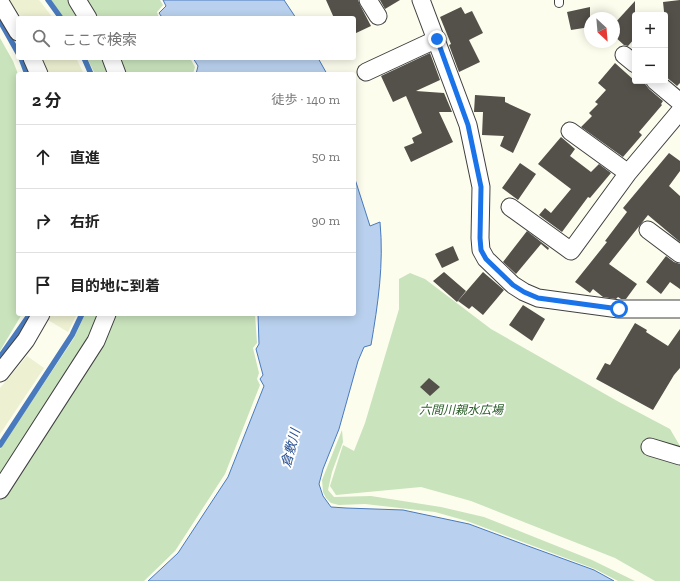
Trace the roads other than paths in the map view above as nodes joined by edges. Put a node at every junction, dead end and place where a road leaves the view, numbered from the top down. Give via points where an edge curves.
1 (77, 0) edge
2 (368, 0) edge
3 (421, 0) edge
4 (0, 2) edge
5 (87, 16) edge
6 (378, 16) dead end
7 (16, 29) edge
8 (437, 39) junction
9 (33, 60) edge
10 (112, 60) edge
11 (38, 72) edge
12 (116, 72) edge
13 (366, 72) dead end
14 (659, 84) edge
15 (680, 102) edge
16 (680, 111) edge
17 (570, 130) dead end
18 (628, 173) junction
19 (510, 207) dead end
20 (648, 230) dead end
21 (680, 254) edge
22 (680, 309) edge
23 (40, 316) edge
24 (106, 316) edge
25 (0, 373) edge
26 (650, 447) dead end
27 (680, 456) edge
28 (0, 490) edge

1 - 5 street
2 - 6 street
3 - 8 street
4 - 7 street
8 - 13 street
8 - 22 street via 468,125 481,187 480,238 481,250 486,259 513,285 538,298 619,309
9 - 11 street
10 - 12 street
14 - 15 street
16 - 18 street
17 - 18 street
18 - 19 street via 571,251
20 - 21 street
23 - 25 street via 26,340
24 - 28 street via 96,341
26 - 27 street

